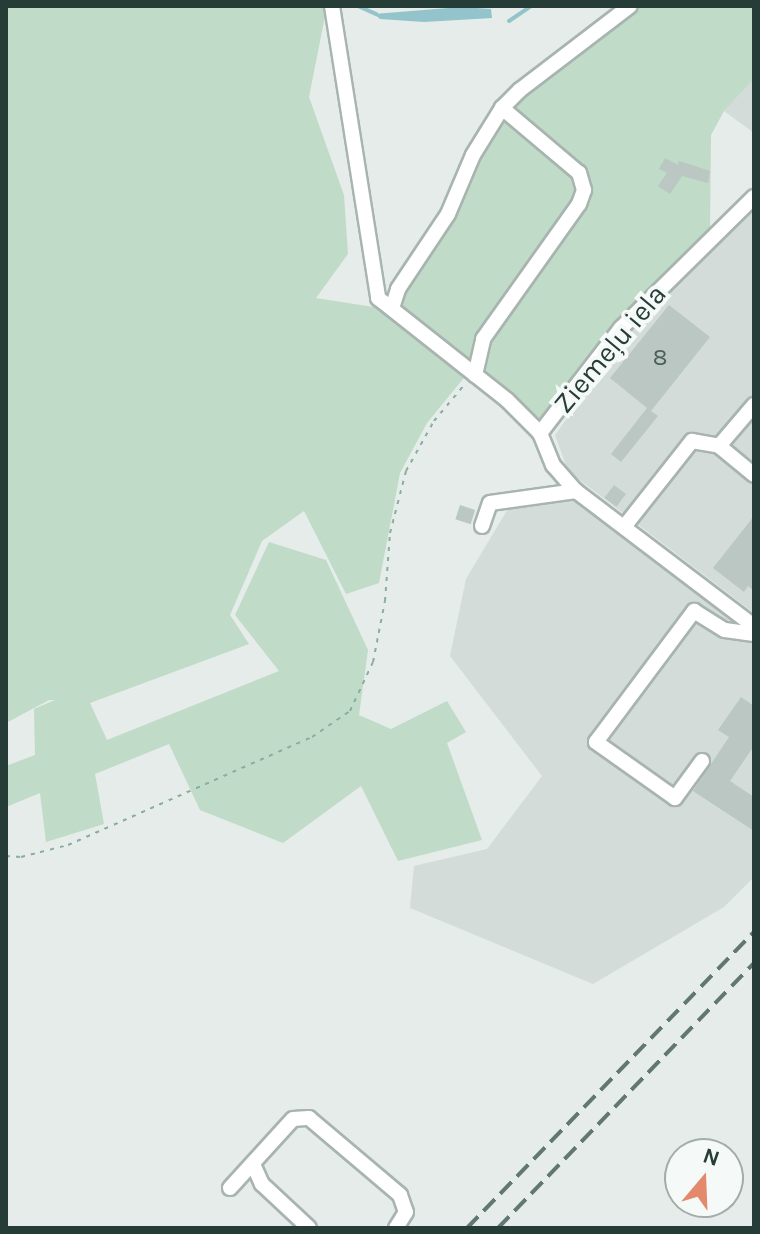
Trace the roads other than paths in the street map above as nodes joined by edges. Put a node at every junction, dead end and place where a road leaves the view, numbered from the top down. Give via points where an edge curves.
1 (332, 6) edge
2 (630, 6) edge
3 (502, 108) junction
4 (754, 197) edge
5 (392, 308) junction
6 (475, 375) junction
7 (754, 405) edge
8 (540, 433) junction
9 (719, 446) junction
10 (754, 475) edge
11 (576, 491) junction
12 (482, 526) dead end
13 (624, 527) junction
14 (754, 626) edge
15 (754, 634) edge
16 (702, 761) dead end
17 (253, 1164) junction
18 (230, 1188) dead end
19 (309, 1228) edge
20 (396, 1228) edge

1 - 5 street via 372,270 378,298
2 - 3 street
3 - 5 street
3 - 6 street via 579,173 584,190 483,339
4 - 8 street, Ziemeļu iela via 621,328
5 - 6 street
6 - 8 street
7 - 9 street
8 - 11 street, Ziemeļu iela via 553,465
9 - 10 street
9 - 13 street via 692,441
11 - 12 street via 490,503
11 - 13 street, Ziemeļu iela
13 - 14 street, Ziemeļu iela
15 - 16 street via 725,630 694,611 596,742 675,798
17 - 18 street
17 - 19 street via 262,1184
17 - 20 street via 293,1119 309,1118 400,1195 406,1212

